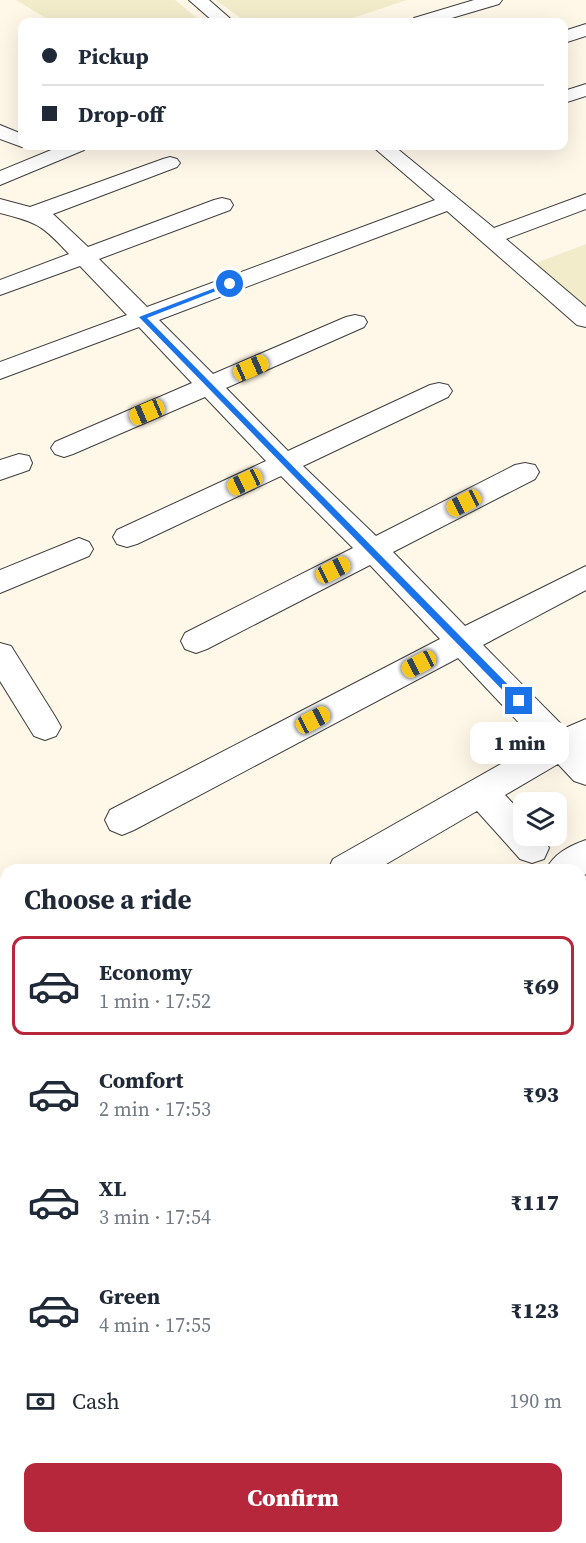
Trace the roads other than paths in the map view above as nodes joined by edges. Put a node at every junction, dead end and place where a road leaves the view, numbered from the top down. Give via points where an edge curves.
1 (198, 0) edge
2 (493, 0) edge
3 (220, 18) edge
4 (433, 18) edge
5 (586, 30) edge
6 (568, 36) edge
7 (586, 90) edge
8 (568, 96) edge
9 (0, 130) edge
10 (18, 139) edge
11 (41, 150) edge
12 (68, 150) edge
13 (387, 150) edge
14 (54, 156) junction
15 (170, 163) dead end
16 (0, 179) edge
17 (586, 201) edge
18 (450, 202) junction
19 (222, 205) dead end
20 (0, 206) edge
21 (30, 215) junction
22 (491, 237) junction
23 (84, 256) junction
24 (0, 288) edge
25 (142, 317) junction
26 (586, 320) edge
27 (355, 322) dead end
28 (0, 370) edge
29 (209, 386) junction
30 (439, 392) dead end
31 (64, 448) dead end
32 (284, 463) junction
33 (525, 472) dead end
34 (127, 537) dead end
35 (79, 549) dead end
36 (373, 550) junction
37 (586, 578) edge
38 (0, 582) edge
39 (196, 641) dead end
40 (462, 642) junction
41 (0, 655) edge
42 (45, 727) dead end
43 (574, 739) edge
44 (586, 771) edge
45 (481, 792) junction
46 (123, 820) dead end
47 (531, 848) dead end
48 (586, 855) edge
49 (358, 864) edge
50 (572, 864) edge

1 - 3 street
2 - 4 street
5 - 6 street
7 - 8 street
9 - 10 street
11 - 14 street
12 - 14 street
13 - 18 street
14 - 16 street
15 - 21 street
17 - 22 street
18 - 22 street
18 - 25 street
19 - 23 street
20 - 21 street
21 - 23 street via 52,223
22 - 26 street
23 - 24 street
23 - 25 street
25 - 28 street
25 - 29 street
27 - 29 street
29 - 31 street
29 - 32 street
30 - 32 street
32 - 34 street
32 - 36 street
33 - 36 street
35 - 38 street
36 - 39 street
36 - 40 street
37 - 40 street
40 - 43 street
40 - 46 street
41 - 42 street
43 - 44 street
43 - 45 street
45 - 47 street
45 - 49 street
48 - 50 street

